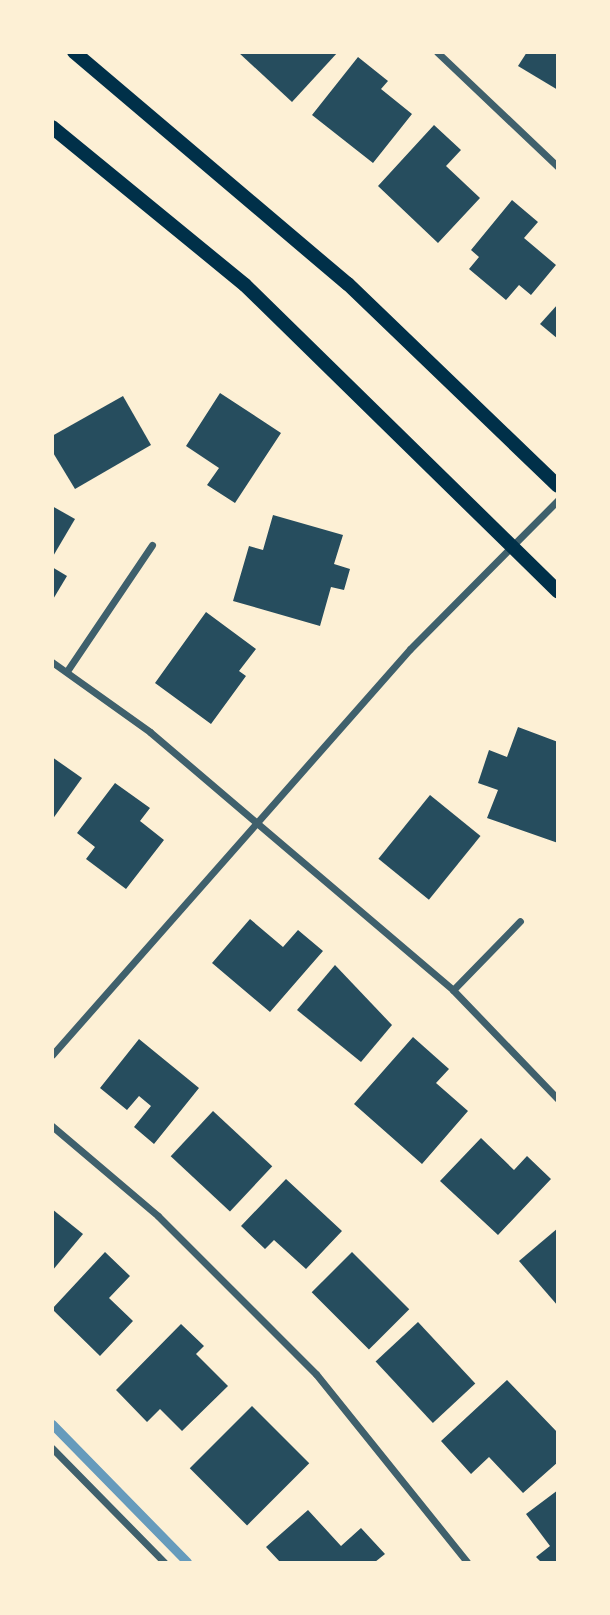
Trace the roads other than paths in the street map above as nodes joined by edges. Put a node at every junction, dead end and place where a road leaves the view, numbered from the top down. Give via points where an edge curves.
1 (74, 52) edge
2 (440, 54) edge
3 (52, 127) edge
4 (558, 167) edge
5 (558, 486) edge
6 (558, 500) edge
7 (152, 545) dead end
8 (514, 545) junction
9 (558, 591) edge
10 (52, 662) edge
11 (67, 671) junction
12 (257, 820) junction
13 (520, 922) dead end
14 (453, 990) junction
15 (52, 1055) edge
16 (558, 1100) edge
17 (52, 1126) edge
18 (52, 1448) edge
19 (164, 1563) edge
20 (467, 1563) edge

1 - 5 main road via 348,284
2 - 4 street
3 - 8 main road via 245,285
6 - 8 street
7 - 11 street
8 - 9 main road
8 - 12 street via 410,649
10 - 11 street
11 - 12 street
12 - 14 street
12 - 15 street
13 - 14 street
14 - 16 street
17 - 20 street via 158,1216 316,1374
18 - 19 street

